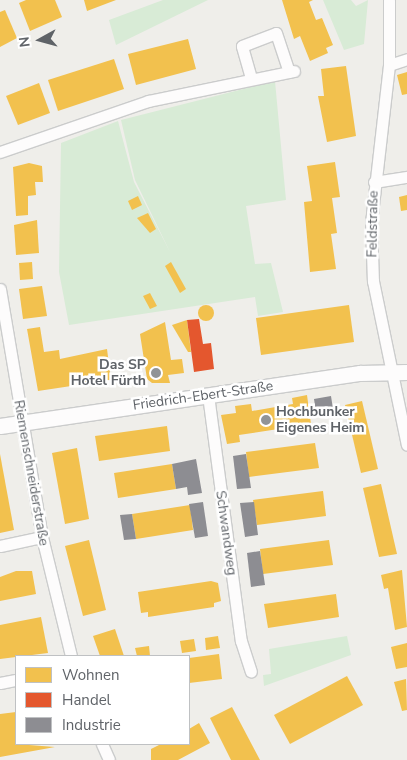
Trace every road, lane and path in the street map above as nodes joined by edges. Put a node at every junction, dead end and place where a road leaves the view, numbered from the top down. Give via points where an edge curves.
1 (389, 0) edge
2 (407, 59) edge
3 (389, 65) junction
4 (251, 78) junction
5 (0, 152) edge
6 (407, 176) edge
7 (374, 182) junction
8 (0, 289) edge
9 (389, 372) junction
10 (407, 372) edge
11 (208, 395) junction
12 (22, 424) junction
13 (0, 426) edge
14 (407, 446) edge
15 (42, 537) junction
16 (0, 546) edge
17 (71, 655) edge
18 (251, 670) dead end
19 (15, 680) edge
20 (0, 683) edge
21 (102, 745) edge
22 (108, 760) edge

1 - 3 street, Feldstraße
2 - 3 street
3 - 7 street, Feldstraße
4 - 4 street via 291,72 276,33 242,46
4 - 5 street via 148,101
6 - 7 street
7 - 9 street, Feldstraße via 373,282
8 - 12 street, Riemenschneiderstraße
9 - 10 street, Friedrich-Ebert-Straße
9 - 11 street, Friedrich-Ebert-Straße
9 - 14 street, Feldstraße
11 - 12 street, Friedrich-Ebert-Straße
11 - 18 street, Schwandweg via 241,641
12 - 13 street, Friedrich-Ebert-Straße
12 - 15 street, Riemenschneiderstraße
15 - 16 street
15 - 17 street, Riemenschneiderstraße
19 - 20 street
21 - 22 street

